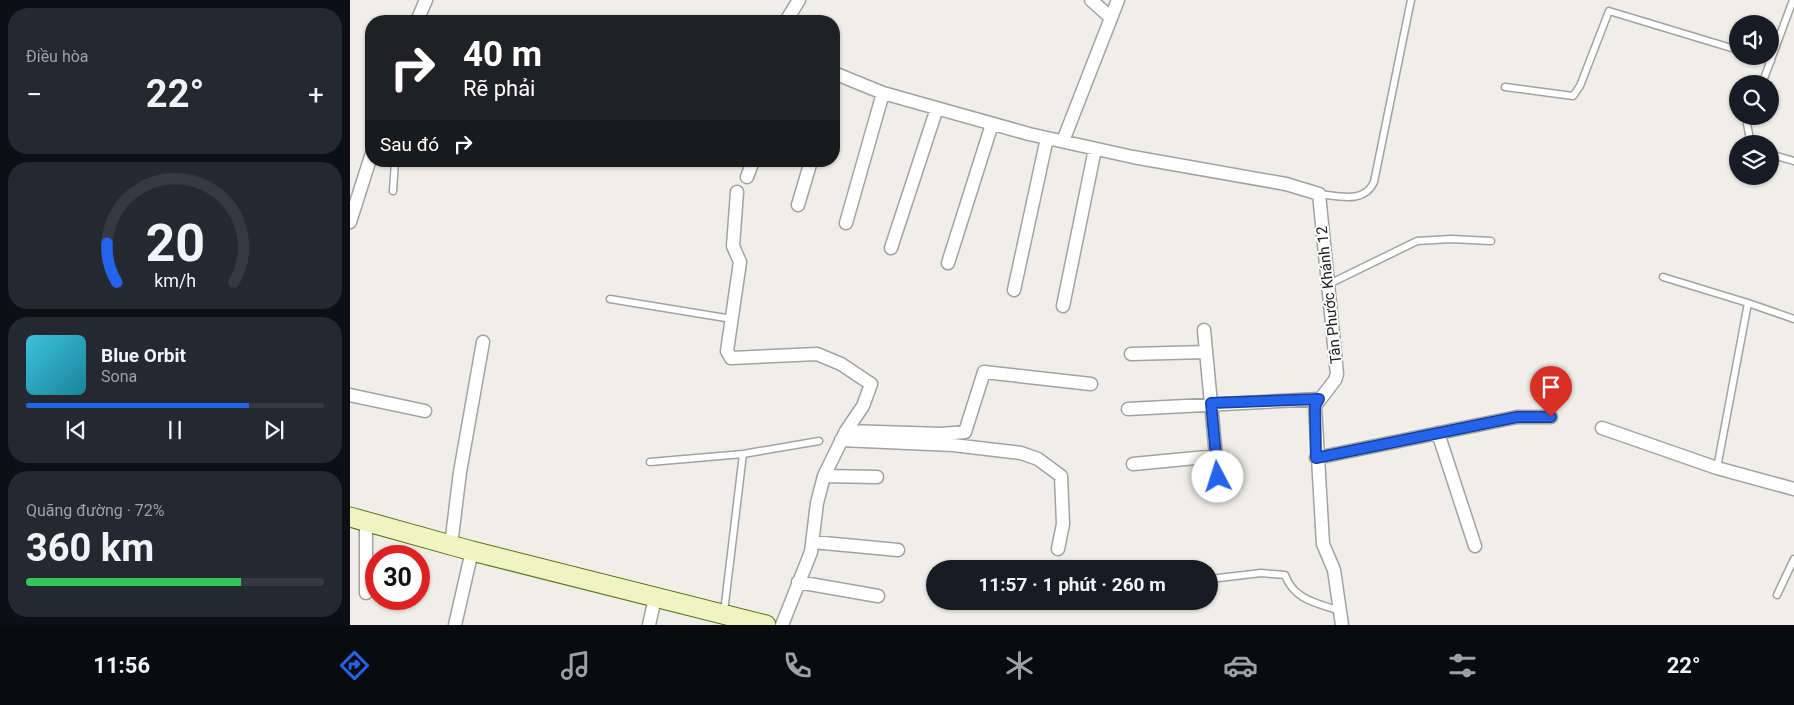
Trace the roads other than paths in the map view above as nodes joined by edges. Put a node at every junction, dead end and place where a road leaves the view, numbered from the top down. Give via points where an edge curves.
1 (426, 0) edge
2 (799, 0) edge
3 (1091, 0) edge
4 (1118, 0) edge
5 (1411, 0) edge
6 (1793, 0) edge
7 (420, 15) edge
8 (790, 15) edge
9 (1110, 16) junction
10 (1779, 39) edge
11 (1729, 47) edge
12 (840, 79) edge
13 (1506, 87) dead end
14 (883, 93) junction
15 (937, 108) junction
16 (992, 124) junction
17 (1047, 138) junction
18 (1063, 141) junction
19 (1096, 149) junction
20 (1779, 157) edge
21 (1794, 161) edge
22 (368, 167) edge
23 (395, 167) edge
24 (751, 167) edge
25 (809, 167) edge
26 (747, 177) dead end
27 (393, 191) dead end
28 (738, 192) dead end
29 (1319, 194) junction
30 (798, 205) dead end
31 (350, 222) edge
32 (846, 223) dead end
33 (1491, 241) dead end
34 (891, 248) dead end
35 (948, 263) dead end
36 (1663, 277) dead end
37 (1327, 285) junction
38 (1014, 290) dead end
39 (610, 299) dead end
40 (1748, 303) junction
41 (1063, 306) dead end
42 (732, 319) junction
43 (1794, 319) edge
44 (1204, 330) dead end
45 (483, 342) dead end
46 (1206, 352) junction
47 (1132, 354) dead end
48 (1091, 384) dead end
49 (350, 395) edge
50 (1319, 399) junction
51 (1211, 403) junction
52 (1128, 409) dead end
53 (425, 411) dead end
54 (1551, 417) dead end
55 (1602, 428) dead end
56 (1438, 433) junction
57 (844, 436) junction
58 (819, 441) dead end
59 (743, 454) junction
60 (1216, 456) junction
61 (1316, 458) junction
62 (650, 462) dead end
63 (1134, 464) dead end
64 (1717, 468) junction
65 (824, 476) junction
66 (877, 477) dead end
67 (1218, 477) dead end
68 (1794, 489) edge
69 (358, 519) edge
70 (813, 542) junction
71 (451, 545) junction
72 (1475, 546) dead end
73 (1058, 549) dead end
74 (898, 550) dead end
75 (472, 551) junction
76 (1794, 559) edge
77 (1218, 578) edge
78 (798, 582) junction
79 (365, 584) edge
80 (1777, 595) dead end
81 (878, 596) dead end
82 (655, 598) junction
83 (1340, 611) junction
84 (724, 614) junction
85 (455, 625) edge
86 (650, 625) edge
87 (766, 625) edge
88 (782, 625) edge
89 (1342, 625) edge

1 - 7 street
2 - 8 street
3 - 9 street
4 - 9 street
5 - 29 lane via 1370,191 1362,197
6 - 10 lane
9 - 18 street
11 - 13 lane via 1609,11 1580,86 1572,96
12 - 14 street
14 - 15 street
14 - 32 street
15 - 16 street
15 - 34 street
16 - 17 street
16 - 35 street
17 - 18 street
17 - 38 street
18 - 19 street
19 - 29 street via 1286,184
19 - 41 street
20 - 21 lane
22 - 31 street
23 - 27 lane
24 - 26 street
25 - 30 street
28 - 42 street via 732,246 740,262
29 - 37 street, Tân Phước Khánh 12
33 - 37 lane via 1417,241
36 - 40 lane
37 - 50 street, Tân Phước Khánh 12 via 1337,374
39 - 42 lane
40 - 43 lane
40 - 64 lane
42 - 57 street via 728,351 731,358 817,354 841,364 871,384 863,406
44 - 46 street
45 - 71 street
46 - 47 street
46 - 51 street
48 - 57 street via 984,372 965,432
49 - 53 street
50 - 51 street
50 - 61 street via 1315,406
51 - 52 street
51 - 60 street
54 - 56 street via 1517,417
55 - 64 street
56 - 61 street
56 - 72 street
57 - 65 street
57 - 73 street via 953,444 1021,453 1038,459 1061,476 1063,524
58 - 59 lane
59 - 62 lane
59 - 84 lane
60 - 63 street
60 - 67 street
61 - 83 street via 1323,544 1334,570
64 - 68 street
65 - 66 street
65 - 70 street via 817,502
69 - 71 main road
69 - 79 street
70 - 74 street
70 - 78 street
71 - 75 main road
75 - 82 main road
75 - 85 street
76 - 80 lane
77 - 83 lane via 1261,573 1285,575 1288,584 1301,597
78 - 81 street
78 - 88 street
82 - 84 main road
82 - 86 street
83 - 89 street
84 - 87 main road

